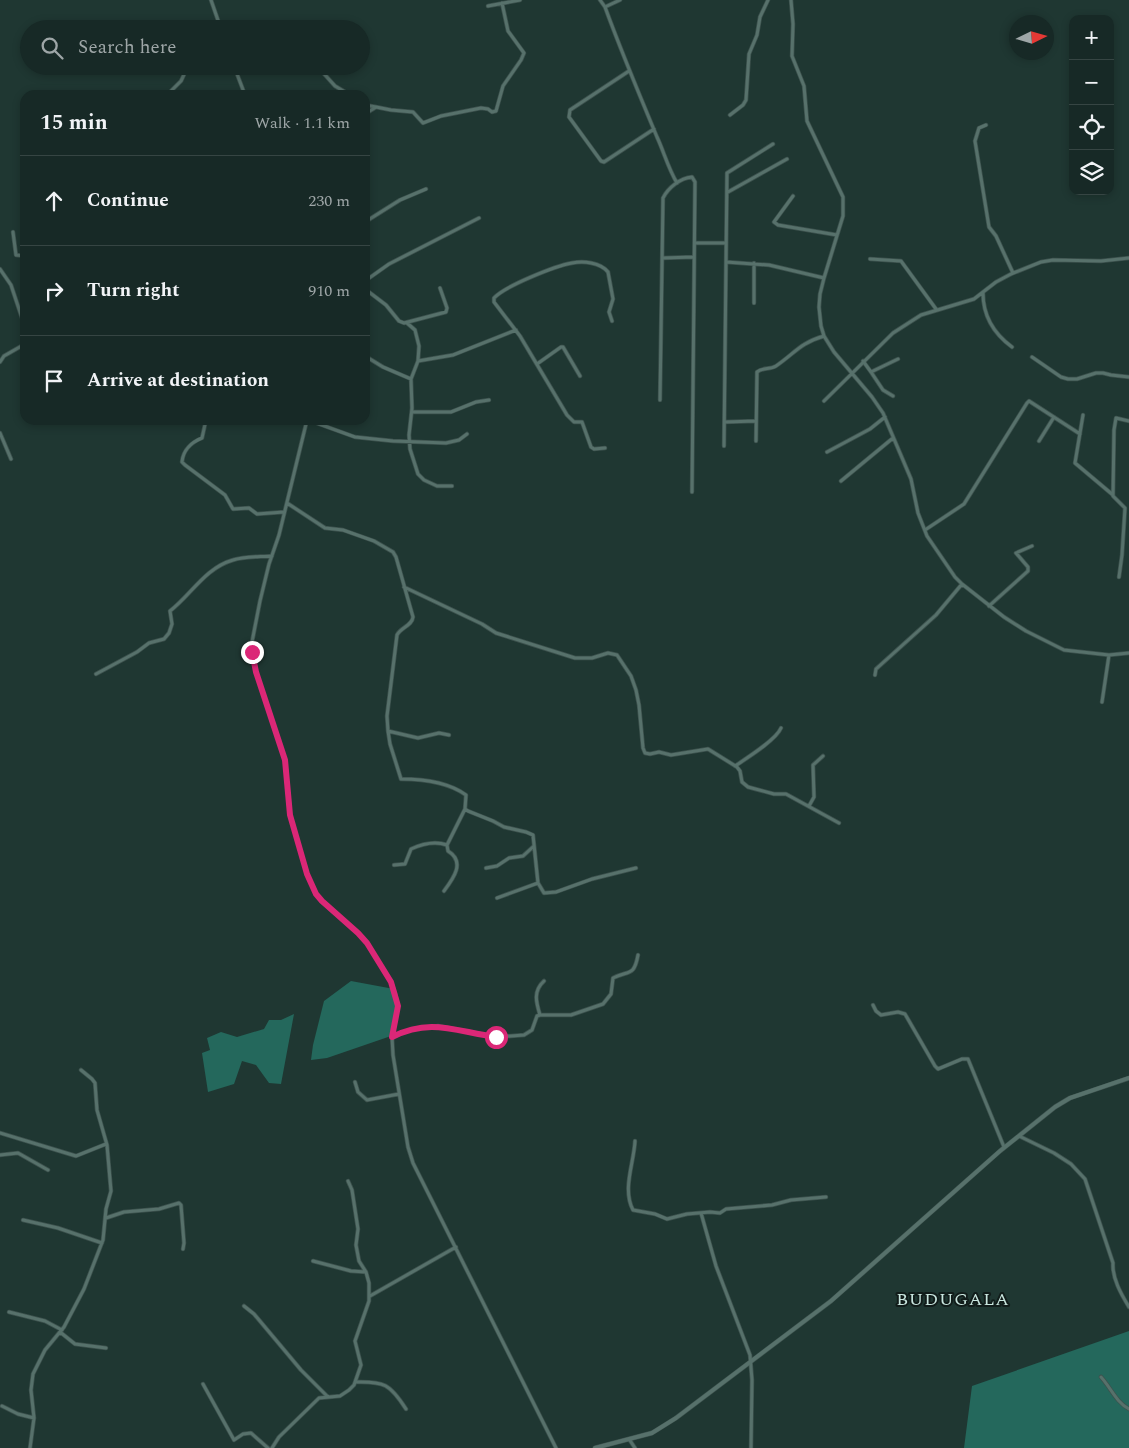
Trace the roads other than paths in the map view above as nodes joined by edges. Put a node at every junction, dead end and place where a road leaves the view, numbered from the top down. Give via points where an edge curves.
1 (211, 0) edge
2 (520, 0) edge
3 (600, 0) edge
4 (620, 0) edge
5 (768, 0) edge
6 (790, 0) edge
7 (502, 3) junction
8 (488, 6) dead end
9 (605, 7) junction
10 (218, 20) edge
11 (629, 72) junction
12 (184, 75) edge
13 (237, 75) edge
14 (325, 75) edge
15 (172, 90) edge
16 (243, 90) edge
17 (342, 90) edge
18 (370, 106) edge
19 (376, 107) junction
20 (370, 111) edge
21 (730, 115) dead end
22 (986, 125) dead end
23 (654, 129) junction
24 (773, 144) dead end
25 (787, 159) dead end
26 (677, 183) junction
27 (426, 189) dead end
28 (728, 192) junction
29 (793, 196) dead end
30 (479, 218) dead end
31 (370, 219) edge
32 (13, 232) dead end
33 (837, 235) junction
34 (695, 243) junction
35 (726, 243) junction
36 (20, 255) edge
37 (694, 257) junction
38 (663, 258) junction
39 (1129, 258) edge
40 (870, 259) dead end
41 (726, 262) junction
42 (754, 263) junction
43 (0, 268) edge
44 (1013, 273) junction
45 (370, 277) edge
46 (824, 278) junction
47 (440, 288) dead end
48 (983, 292) junction
49 (370, 293) edge
50 (754, 304) dead end
51 (936, 309) junction
52 (20, 311) edge
53 (612, 321) dead end
54 (407, 323) junction
55 (516, 330) junction
56 (824, 336) junction
57 (20, 347) edge
58 (1012, 347) dead end
59 (1032, 357) dead end
60 (370, 359) edge
61 (898, 359) dead end
62 (418, 361) junction
63 (863, 361) junction
64 (0, 362) edge
65 (537, 364) junction
66 (871, 372) junction
67 (852, 373) junction
68 (580, 376) dead end
69 (1129, 378) edge
70 (411, 380) junction
71 (893, 396) dead end
72 (488, 400) dead end
73 (660, 400) dead end
74 (824, 401) dead end
75 (412, 412) junction
76 (1082, 415) dead end
77 (885, 417) junction
78 (1054, 417) junction
79 (756, 421) junction
80 (1129, 421) edge
81 (725, 422) junction
82 (205, 425) edge
83 (307, 425) edge
84 (322, 425) edge
85 (0, 433) edge
86 (467, 434) dead end
87 (1080, 434) junction
88 (893, 438) junction
89 (756, 441) dead end
90 (1039, 441) dead end
91 (409, 442) junction
92 (724, 446) dead end
93 (606, 448) dead end
94 (827, 452) dead end
95 (11, 459) dead end
96 (841, 480) dead end
97 (452, 486) dead end
98 (692, 492) dead end
99 (1113, 496) junction
100 (287, 503) junction
101 (284, 512) junction
102 (925, 530) junction
103 (1032, 546) dead end
104 (272, 556) junction
105 (1119, 577) dead end
106 (962, 584) junction
107 (404, 587) junction
108 (989, 606) junction
109 (1129, 653) edge
110 (1109, 656) junction
111 (96, 674) dead end
112 (875, 675) dead end
113 (1102, 702) dead end
114 (781, 728) dead end
115 (388, 731) junction
116 (449, 735) dead end
117 (823, 756) dead end
118 (735, 766) junction
119 (809, 806) junction
120 (465, 810) junction
121 (838, 823) dead end
122 (447, 845) junction
123 (535, 845) junction
124 (394, 866) dead end
125 (486, 868) dead end
126 (636, 868) dead end
127 (538, 883) junction
128 (444, 891) dead end
129 (497, 898) dead end
130 (638, 955) dead end
131 (544, 981) dead end
132 (872, 1005) dead end
133 (540, 1014) junction
134 (392, 1037) junction
135 (81, 1070) dead end
136 (1129, 1078) edge
137 (355, 1082) dead end
138 (399, 1094) junction
139 (0, 1133) edge
140 (1018, 1136) junction
141 (635, 1141) dead end
142 (106, 1144) junction
143 (1004, 1147) junction
144 (0, 1155) edge
145 (48, 1170) dead end
146 (348, 1181) dead end
147 (826, 1196) dead end
148 (701, 1213) junction
149 (106, 1218) junction
150 (24, 1220) dead end
151 (102, 1243) junction
152 (456, 1247) junction
153 (183, 1249) dead end
154 (313, 1261) dead end
155 (366, 1272) junction
156 (369, 1297) junction
157 (244, 1306) dead end
158 (1129, 1307) edge
159 (10, 1312) dead end
160 (61, 1331) junction
161 (106, 1348) dead end
162 (751, 1362) junction
163 (1101, 1377) dead end
164 (355, 1382) junction
165 (203, 1384) dead end
166 (328, 1398) junction
167 (2, 1406) dead end
168 (406, 1409) dead end
169 (1129, 1409) edge
170 (34, 1418) junction
171 (629, 1439) junction
172 (30, 1448) edge
173 (270, 1448) edge
174 (556, 1448) edge
175 (594, 1448) edge
176 (635, 1448) edge
177 (752, 1448) edge

1 - 10 street
2 - 7 street
3 - 9 street
4 - 9 street
5 - 21 street via 749,54 746,100
6 - 33 street via 792,56 804,86 807,121 843,197 843,216
7 - 8 street
7 - 19 street via 508,31 524,53 503,86 496,112 481,108 423,123 413,112
9 - 11 street
11 - 23 street
11 - 23 street via 570,110 569,117 604,162
12 - 15 street
13 - 16 street
14 - 17 street
18 - 19 street
19 - 20 street
22 - 44 street via 979,128 975,141 988,228 996,236
23 - 26 street
24 - 28 street via 727,173
25 - 28 street
26 - 34 street via 694,178
26 - 38 street via 663,198
27 - 31 street
28 - 35 street
29 - 33 street via 774,222
30 - 45 street via 389,264
32 - 36 street via 16,254
33 - 46 street
34 - 35 street
34 - 37 street
35 - 41 street
37 - 38 street
37 - 98 street
38 - 73 street
39 - 44 street via 1047,261
40 - 51 street via 902,261
41 - 42 street
41 - 81 street
42 - 46 street
42 - 50 street
43 - 52 street via 11,285
44 - 48 street
46 - 56 street via 819,307
47 - 54 street via 446,312
48 - 51 street via 974,299
48 - 58 street via 984,308 991,327
49 - 54 street via 399,321
51 - 63 street via 893,333
53 - 55 street via 609,312 613,299 608,272 598,264 572,263 538,274 494,298
54 - 62 street via 418,338
55 - 62 street via 453,355
55 - 65 street
56 - 67 street
56 - 79 street via 806,342 773,368 757,372
57 - 64 street
59 - 69 street via 1068,379 1096,373
60 - 70 street
61 - 66 street
62 - 70 street
63 - 66 street
63 - 67 street
65 - 68 street via 561,346
65 - 93 street via 567,415 574,422 582,422 590,448
66 - 71 street via 883,390
67 - 74 street
67 - 77 street
70 - 75 street
72 - 75 street via 451,412
75 - 91 street
76 - 87 street
77 - 88 street
77 - 94 street via 870,429
78 - 87 street
78 - 90 street
78 - 102 street via 1033,402 1026,403 964,504
79 - 81 street
79 - 89 street
80 - 99 street via 1116,418
81 - 92 street
82 - 101 street via 202,438 194,441 184,452 184,465 227,496 233,509 248,508 257,514
83 - 100 street
84 - 91 street via 355,437
85 - 95 street
86 - 91 street via 452,442
87 - 99 street via 1075,463
88 - 96 street
88 - 102 street via 911,480
91 - 97 street via 418,474 437,486
99 - 105 street via 1125,508
100 - 101 street
100 - 107 street via 325,528 374,540 388,548 396,557
101 - 104 street
102 - 106 street
103 - 108 street via 1016,553 1028,571
104 - 111 street via 234,559 210,572 170,611 172,624 167,637 149,643
104 - 134 street via 255,625 252,652 285,760 290,815 298,848 316,894 367,943 391,982 398,1006
106 - 108 street
106 - 112 street via 936,615 876,669
107 - 115 street via 413,620 397,635
107 - 118 street via 496,633 575,658 592,658 608,652 617,655 633,682 645,753 671,755 708,749
108 - 110 street via 1057,648
109 - 110 street
110 - 113 street
114 - 118 street via 772,740
115 - 116 street via 418,738 438,733
115 - 120 street via 401,779 423,779 456,787 466,794
117 - 119 street via 812,765 814,797
118 - 119 street via 748,787 786,794
119 - 121 street
120 - 122 street
120 - 123 street via 533,835
122 - 124 street via 422,844 411,849 405,864
122 - 128 street via 458,869
123 - 125 street via 523,856
123 - 127 street
126 - 127 street via 592,878 550,893 544,893
127 - 129 street
130 - 133 street via 633,971 613,978 611,994 603,1004 570,1015
131 - 133 street via 536,995
132 - 143 street via 882,1015 906,1014 938,1069 968,1059
133 - 134 street via 532,1030 524,1035 496,1037 438,1026 413,1028
134 - 138 street
135 - 142 street via 94,1083
136 - 140 street via 1064,1101
137 - 138 street via 358,1092 367,1100
138 - 152 street via 413,1163
139 - 142 street via 72,1155
140 - 143 street
140 - 158 street via 1054,1153 1085,1179 1113,1263 1116,1282
141 - 148 street via 628,1190 633,1210 668,1219
142 - 149 street via 111,1186
143 - 162 street via 831,1301
144 - 145 street via 18,1153
146 - 155 street via 358,1229 356,1245
147 - 148 street via 726,1209 720,1213
148 - 162 street
149 - 151 street
149 - 153 street via 179,1203
150 - 151 street
151 - 160 street via 84,1289
152 - 156 street
152 - 174 street
154 - 155 street
155 - 156 street
156 - 164 street via 356,1338 361,1362
157 - 166 street
159 - 160 street via 45,1321
160 - 161 street via 75,1344
160 - 170 street via 45,1350 33,1374
162 - 171 street via 660,1429
162 - 177 street
163 - 169 street via 1117,1401
164 - 166 street via 345,1394
164 - 168 street via 381,1383
165 - 173 street via 234,1440 251,1433
166 - 173 street via 319,1398
167 - 170 street
170 - 172 street
171 - 175 street
171 - 176 street

